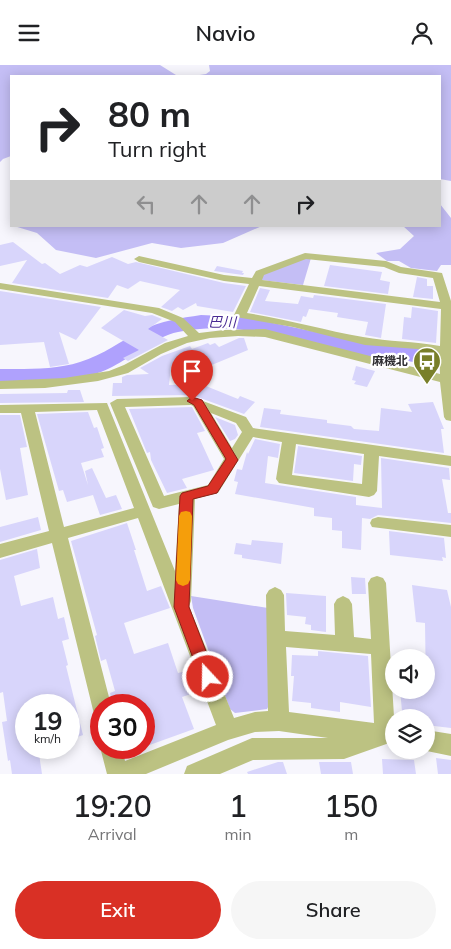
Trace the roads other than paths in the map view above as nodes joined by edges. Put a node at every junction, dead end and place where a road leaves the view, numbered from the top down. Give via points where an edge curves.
1 (139, 259) dead end
2 (255, 282) junction
3 (0, 286) edge
4 (449, 307) edge
5 (188, 329) junction
6 (448, 351) edge
7 (449, 380) edge
8 (0, 385) edge
9 (198, 403) junction
10 (27, 407) junction
11 (0, 409) edge
12 (451, 411) edge
13 (249, 433) junction
14 (290, 438) junction
15 (372, 450) junction
16 (232, 460) junction
17 (451, 461) edge
18 (187, 496) junction
19 (144, 511) junction
20 (378, 523) dead end
21 (451, 531) edge
22 (59, 535) junction
23 (0, 551) edge
24 (377, 583) dead end
25 (275, 595) dead end
26 (343, 604) dead end
27 (182, 607) junction
28 (276, 638) junction
29 (344, 644) junction
30 (368, 647) dead end
31 (98, 694) edge
32 (388, 709) edge
33 (278, 721) junction
34 (228, 730) junction
35 (385, 734) edge
36 (385, 736) edge
37 (435, 742) edge
38 (451, 745) edge
39 (114, 759) edge
40 (118, 774) edge
41 (195, 774) edge

1 - 2 street via 224,279
2 - 4 street
2 - 4 street via 260,273 305,256 386,264 438,275
2 - 6 street via 240,315 364,341
3 - 5 street via 154,310
4 - 6 street
5 - 7 street via 265,333
5 - 8 street via 178,342 124,370 86,378
6 - 7 street via 446,366
7 - 12 street
9 - 13 street via 241,420
9 - 16 street
9 - 18 street via 117,403 159,503
10 - 11 street
10 - 19 street via 102,406
10 - 22 street
13 - 14 street
13 - 16 street
14 - 15 street
14 - 15 street via 284,479 370,491
15 - 17 street
16 - 18 street via 213,489
18 - 27 street
19 - 22 street
19 - 27 street
20 - 21 street
22 - 23 street
22 - 31 street
24 - 32 street
25 - 28 street
26 - 29 street
27 - 34 street
28 - 29 street
28 - 33 street
29 - 30 street
33 - 34 street
33 - 35 street
34 - 40 street
36 - 41 street via 344,748 252,749
37 - 38 street
39 - 40 street

